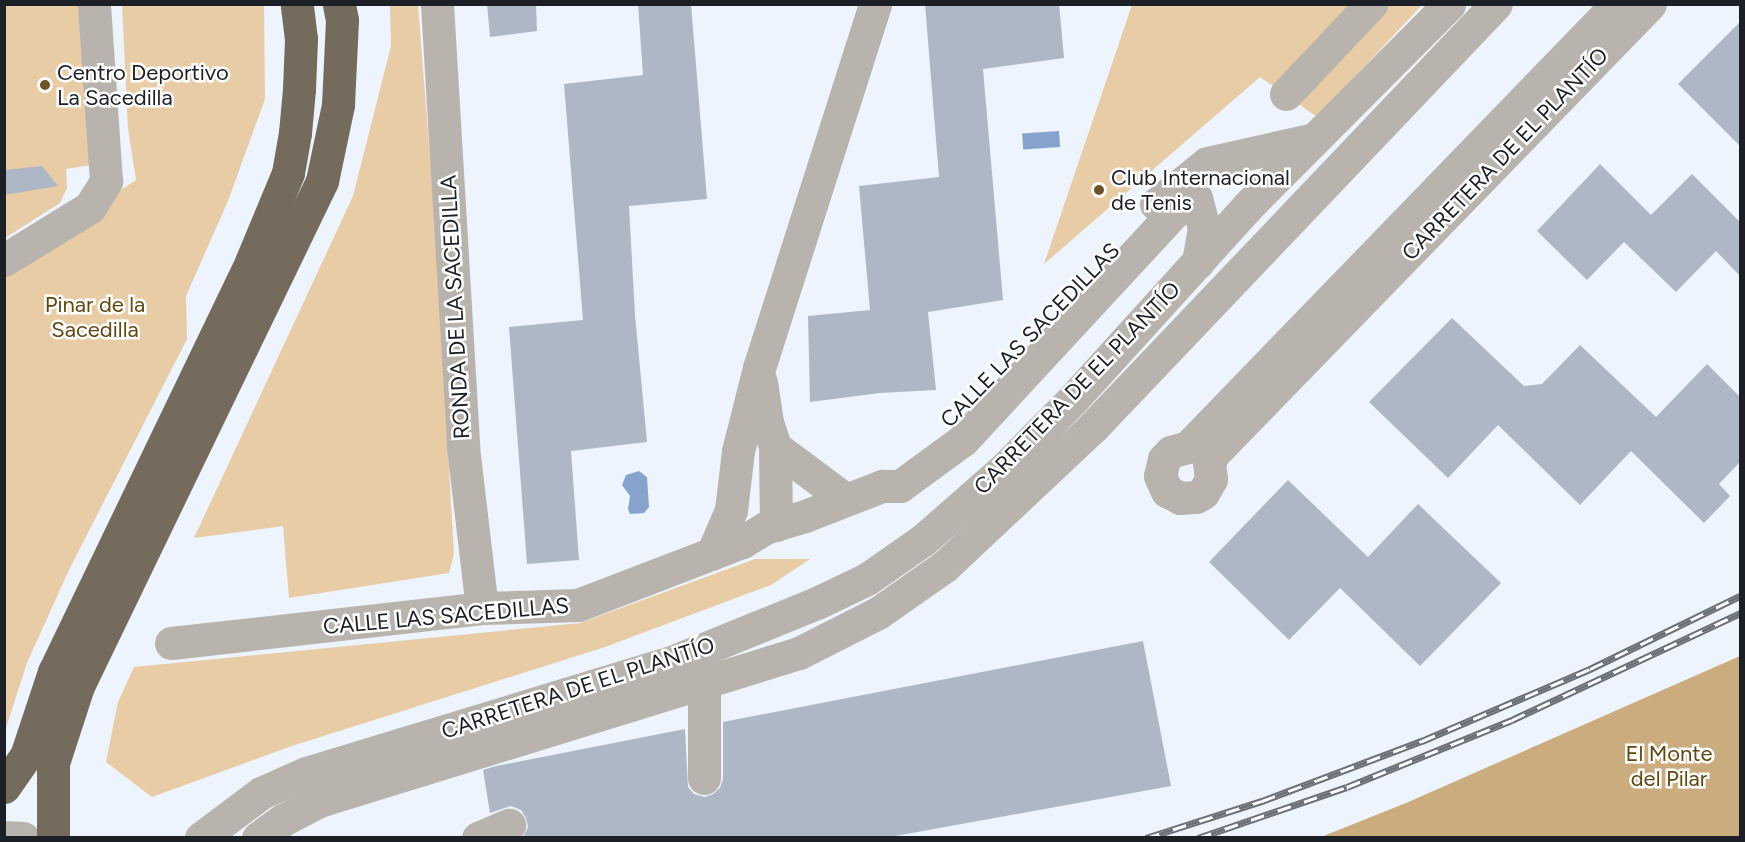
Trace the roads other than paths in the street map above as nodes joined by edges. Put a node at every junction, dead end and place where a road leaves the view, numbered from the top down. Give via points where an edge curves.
1 (94, 4) edge
2 (297, 4) edge
3 (339, 4) edge
4 (437, 4) edge
5 (875, 4) edge
6 (1371, 4) edge
7 (1449, 4) edge
8 (1496, 4) edge
9 (1617, 4) edge
10 (1650, 4) edge
11 (1416, 89) junction
12 (1286, 94) dead end
13 (1314, 139) junction
14 (1207, 163) junction
15 (1196, 198) junction
16 (1248, 206) junction
17 (4, 260) edge
18 (1198, 262) junction
19 (759, 368) junction
20 (1093, 427) junction
21 (775, 447) junction
22 (882, 486) junction
23 (735, 489) junction
24 (845, 499) junction
25 (771, 527) junction
26 (712, 554) junction
27 (482, 608) junction
28 (171, 643) dead end
29 (708, 682) junction
30 (712, 776) dead end
31 (4, 787) edge
32 (509, 825) dead end
33 (4, 837) edge
34 (23, 837) edge
35 (53, 837) edge
36 (201, 837) edge
37 (258, 837) edge
38 (478, 837) edge

1 - 17 street via 106,181 90,207
2 - 31 highway via 302,39 300,79 288,172 251,262 54,672 26,756
3 - 35 highway via 342,20 338,105 322,182 78,686 53,763
4 - 27 street, RONDA DE LA SACEDILLA via 463,447
5 - 19 street
6 - 12 street
7 - 13 street, CARRETERA DE EL PLANTÍO
8 - 11 street, CARRETERA DE EL PLANTÍO
9 - 10 street, CARRETERA DE EL PLANTÍO via 1188,447 1171,452 1164,459 1160,476 1167,490 1180,498 1203,493 1211,479 1209,462 1213,454
11 - 16 street via 1378,96 1363,106 1267,204
11 - 20 street, CARRETERA DE EL PLANTÍO
13 - 14 street, CALLE LAS SACEDILLAS
13 - 16 street, CARRETERA DE EL PLANTÍO
14 - 16 street via 1243,181 1250,189
14 - 22 street, CALLE LAS SACEDILLAS via 1156,203 946,424 889,471
15 - 16 street via 1228,208
15 - 18 street via 1204,228
15 - 22 street, CALLE LAS SACEDILLAS via 1174,212 963,440 900,486
16 - 18 street, CARRETERA DE EL PLANTÍO
16 - 20 street via 1249,221 1145,336 1107,387 1096,407
18 - 36 street, CARRETERA DE EL PLANTÍO via 1005,468 923,540 867,579 669,663 306,773 261,793
19 - 21 street
19 - 23 street via 738,452
20 - 29 street, CARRETERA DE EL PLANTÍO via 945,566 878,614 799,653
21 - 24 street
21 - 25 street
22 - 24 street, CALLE LAS SACEDILLAS
23 - 25 street
23 - 26 street via 723,534
24 - 25 street, CALLE LAS SACEDILLAS
25 - 26 street, CALLE LAS SACEDILLAS
26 - 27 street, CALLE LAS SACEDILLAS via 578,605
27 - 28 street, CALLE LAS SACEDILLAS
29 - 30 street
29 - 37 street, CARRETERA DE EL PLANTÍO via 318,801
32 - 38 street
33 - 34 street

